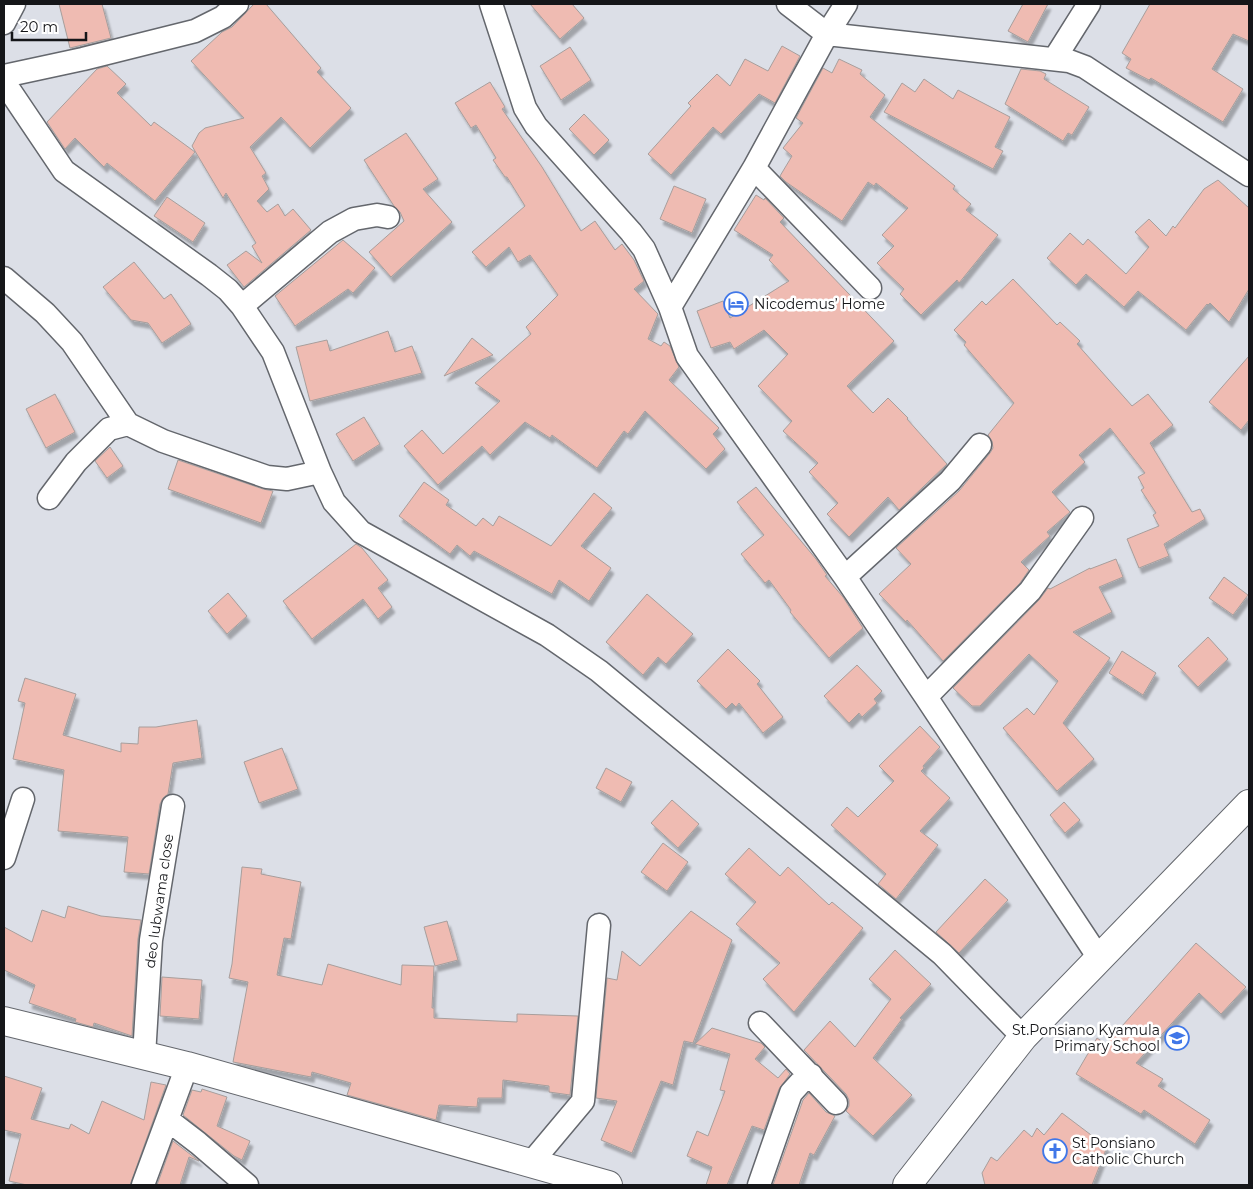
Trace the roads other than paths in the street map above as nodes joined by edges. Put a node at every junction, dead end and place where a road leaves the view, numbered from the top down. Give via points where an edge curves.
1 (14, 4) edge
2 (237, 4) edge
3 (491, 4) edge
4 (788, 4) edge
5 (846, 4) edge
6 (1089, 4) edge
7 (4, 23) edge
8 (827, 34) junction
9 (1055, 58) junction
10 (4, 76) edge
11 (4, 82) edge
12 (754, 168) junction
13 (1249, 175) edge
14 (388, 217) dead end
15 (4, 278) edge
16 (870, 288) dead end
17 (242, 306) junction
18 (670, 307) junction
19 (128, 424) junction
20 (980, 445) dead end
21 (320, 472) junction
22 (48, 498) dead end
23 (1082, 518) dead end
24 (845, 576) junction
25 (926, 696) junction
26 (23, 798) dead end
27 (1249, 804) edge
28 (173, 806) dead end
29 (4, 858) edge
30 (598, 925) dead end
31 (1099, 958) junction
32 (4, 1021) edge
33 (760, 1023) dead end
34 (1023, 1037) junction
35 (144, 1056) junction
36 (188, 1066) junction
37 (811, 1075) junction
38 (836, 1103) dead end
39 (168, 1120) junction
40 (531, 1164) junction
41 (143, 1185) edge
42 (247, 1185) edge
43 (608, 1185) edge
44 (759, 1185) edge
45 (907, 1185) edge

1 - 7 street
2 - 10 street via 223,17 195,32
3 - 18 street via 533,120 644,249
4 - 8 street
5 - 8 street
6 - 9 street
8 - 9 street
8 - 12 street
9 - 13 street via 1085,67
11 - 17 street via 64,171 209,275
12 - 16 street
12 - 18 street
14 - 17 street via 354,218 330,232
15 - 19 street via 45,313 72,342
17 - 21 street via 273,352
18 - 24 street via 687,356
19 - 21 street via 163,441 267,477 287,479
19 - 22 street via 110,429 76,462
20 - 24 street via 950,481
21 - 34 street via 334,502 361,532 547,635 599,671 942,954
23 - 25 street via 1030,591
24 - 25 street
25 - 31 street
26 - 29 street
27 - 31 street
28 - 35 street, deo lubwama close via 151,940
30 - 40 street via 583,1101
31 - 34 street
32 - 35 street
33 - 37 street
34 - 45 street
35 - 36 street
36 - 39 street
36 - 40 street
37 - 38 street
37 - 44 street via 791,1093
39 - 41 street
39 - 42 street
40 - 43 street

